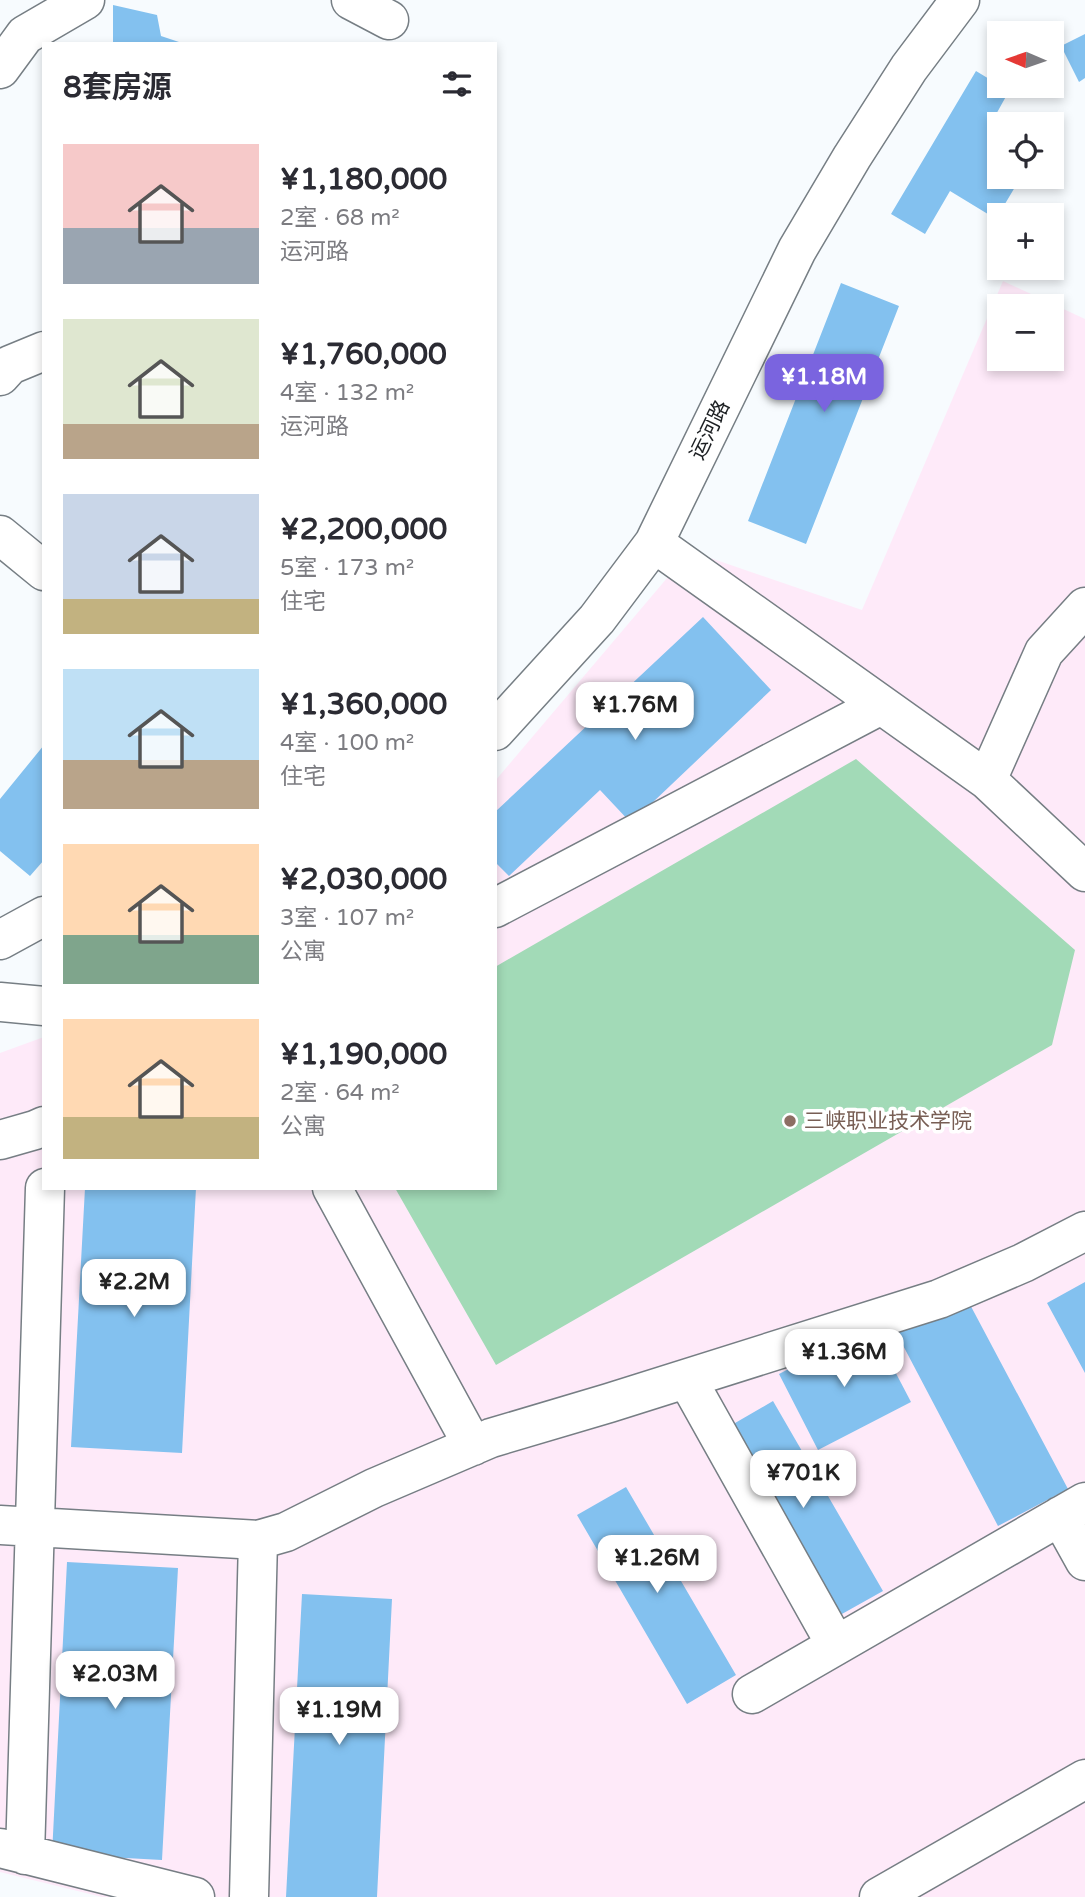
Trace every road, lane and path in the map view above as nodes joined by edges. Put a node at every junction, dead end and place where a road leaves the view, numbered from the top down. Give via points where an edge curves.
1 (85, 0) edge
2 (351, 0) edge
3 (960, 0) edge
4 (389, 20) dead end
5 (0, 69) edge
6 (42, 352) edge
7 (0, 376) edge
8 (0, 535) edge
9 (654, 543) junction
10 (42, 569) edge
11 (1085, 607) edge
12 (881, 705) junction
13 (497, 729) edge
14 (987, 780) junction
15 (1085, 872) edge
16 (497, 907) edge
17 (42, 917) edge
18 (0, 940) edge
19 (0, 1002) edge
20 (42, 1006) edge
21 (42, 1127) edge
22 (0, 1140) edge
23 (45, 1190) edge
24 (333, 1190) edge
25 (1085, 1231) edge
26 (687, 1379) junction
27 (473, 1446) junction
28 (1072, 1509) edge
29 (17, 1526) edge
30 (258, 1540) junction
31 (1085, 1561) edge
32 (836, 1645) junction
33 (752, 1694) dead end
34 (1085, 1779) edge
35 (12, 1851) edge
36 (195, 1897) edge
37 (249, 1897) edge
38 (879, 1897) edge

1 - 5 street via 25,35
2 - 4 street
3 - 9 street, 运河路 via 909,68 797,250
6 - 7 street via 10,365
8 - 10 street
9 - 12 street
9 - 13 street, 运河路 via 597,619
11 - 14 street via 1044,652
12 - 14 street
12 - 16 street
14 - 15 street
17 - 18 street
19 - 20 street
21 - 22 street
23 - 29 street
24 - 27 street
25 - 26 street via 939,1299
26 - 27 street
26 - 32 street
27 - 30 street via 286,1532
28 - 31 street
28 - 32 street
29 - 30 street
29 - 35 street
30 - 37 street
32 - 33 street
34 - 38 street
35 - 36 street

